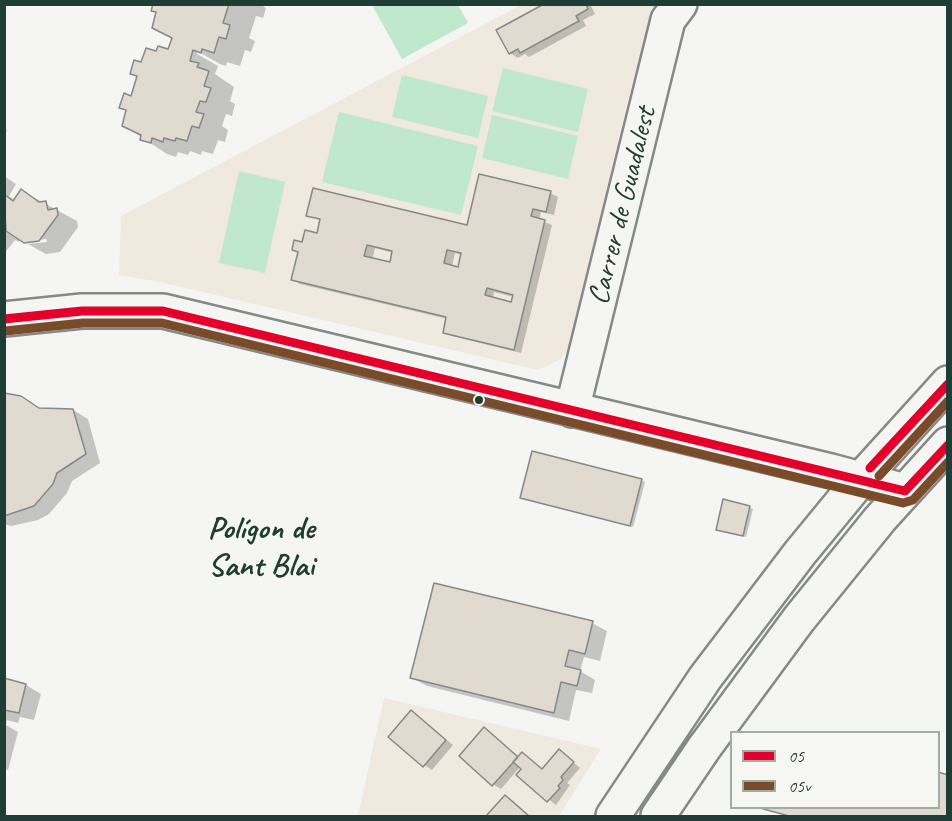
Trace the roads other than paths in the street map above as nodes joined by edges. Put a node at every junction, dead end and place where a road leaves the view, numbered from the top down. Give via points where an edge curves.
1 (680, 4) edge
2 (4, 319) edge
3 (948, 383) edge
4 (572, 410) junction
5 (948, 444) edge
6 (860, 480) junction
7 (905, 491) junction
8 (692, 698) junction
9 (613, 816) edge
10 (633, 816) edge
11 (658, 816) edge

1 - 4 street, Carrer de Guadalest via 668,20
2 - 4 street via 82,311 163,311
3 - 6 street
4 - 6 street
5 - 7 street
6 - 7 street
6 - 8 street
7 - 11 street via 799,619
8 - 9 street
8 - 10 street via 684,734

